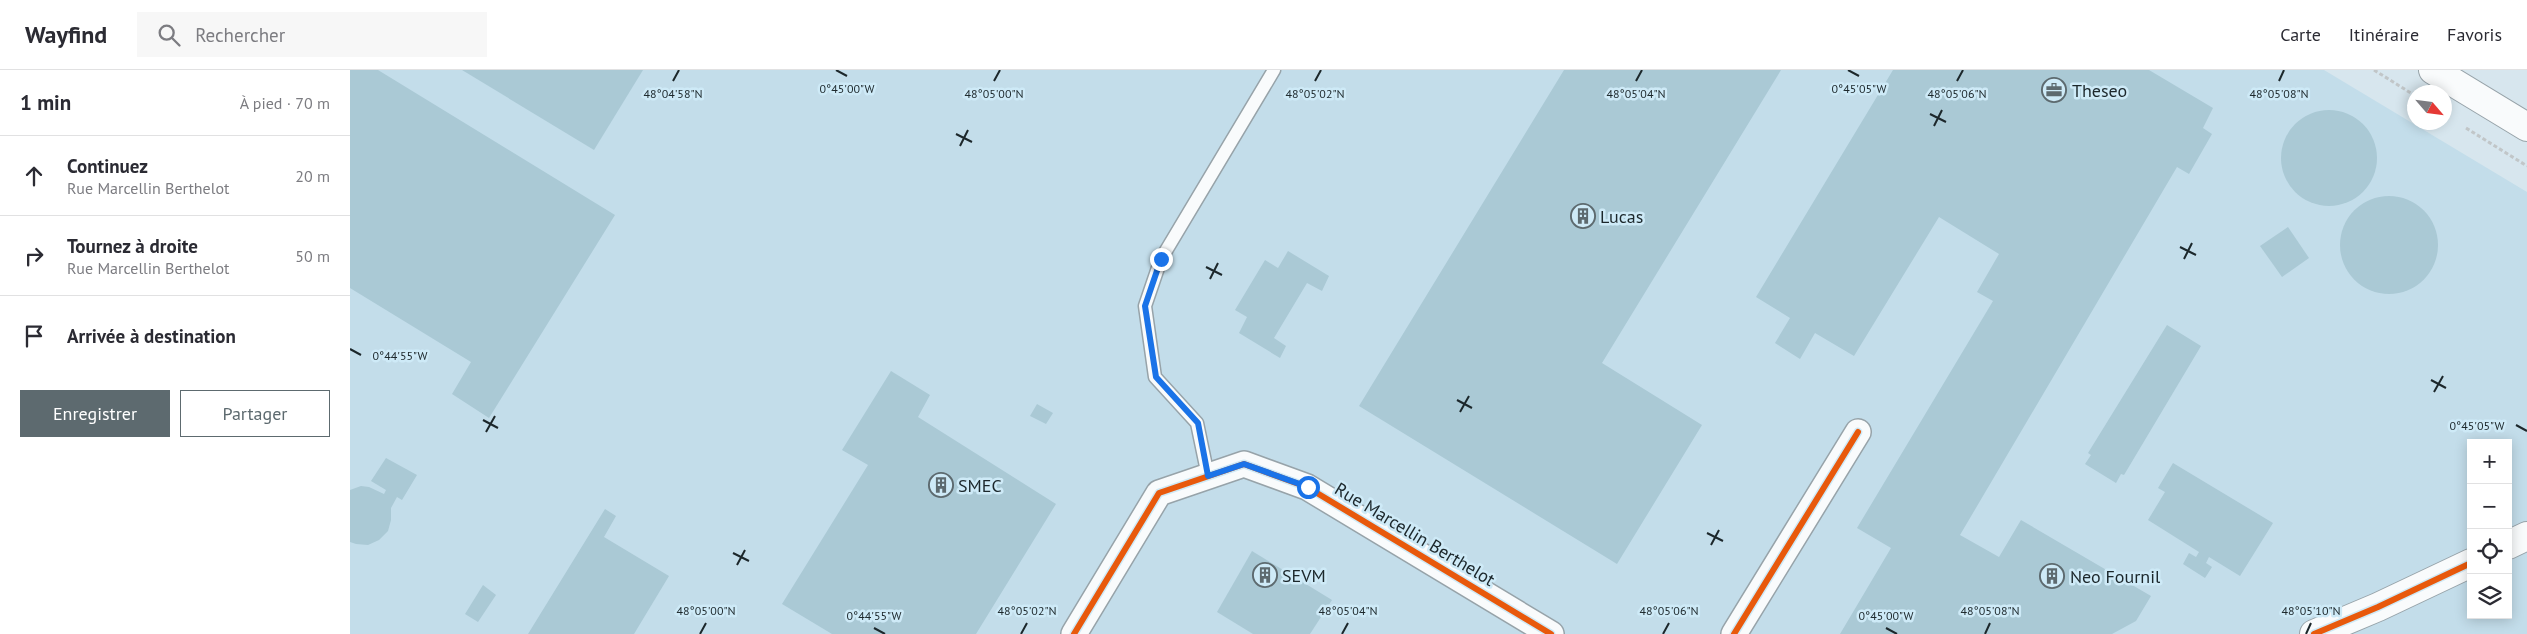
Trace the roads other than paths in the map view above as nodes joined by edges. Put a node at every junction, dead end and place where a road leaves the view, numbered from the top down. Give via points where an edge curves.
1 (1274, 70) edge
2 (2433, 70) edge
3 (2527, 128) edge
4 (1858, 432) dead end
5 (1208, 476) junction
6 (2527, 536) edge
7 (2512, 543) edge
8 (2467, 565) edge
9 (1074, 634) edge
10 (1551, 634) edge
11 (1734, 634) edge
12 (2314, 634) edge

1 - 5 lane via 1161,259 1145,306 1156,377 1198,423
2 - 3 street
4 - 11 street
5 - 9 street, Rue Marcellin Berthelot via 1159,494
5 - 10 street, Rue Marcellin Berthelot via 1244,464 1308,487
6 - 7 street
8 - 12 street

